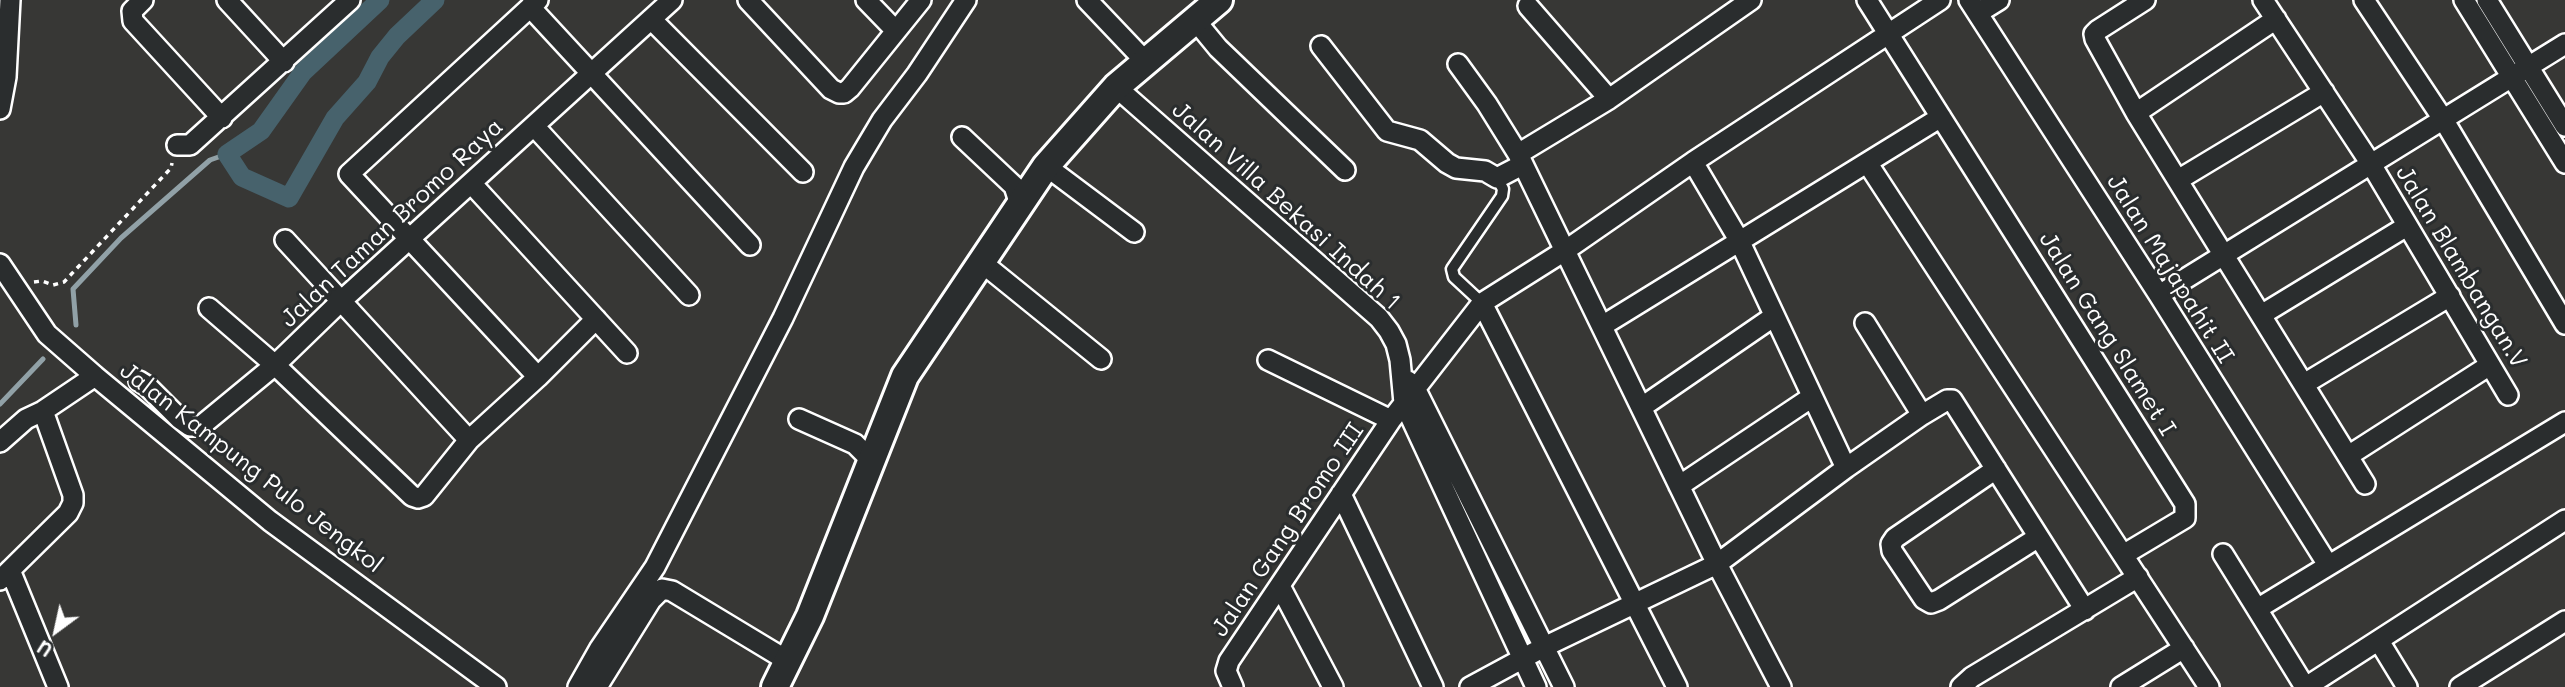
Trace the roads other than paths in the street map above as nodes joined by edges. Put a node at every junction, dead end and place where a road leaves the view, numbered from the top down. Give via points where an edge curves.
1 (10, 0) edge
2 (143, 0) edge
3 (227, 0) edge
4 (672, 0) edge
5 (748, 0) edge
6 (866, 0) edge
7 (921, 0) edge
8 (966, 0) edge
9 (1087, 0) edge
10 (1219, 0) edge
11 (1751, 0) edge
12 (1867, 0) edge
13 (1940, 0) edge
14 (1998, 0) edge
15 (2145, 0) edge
16 (2263, 0) edge
17 (2364, 0) edge
18 (2464, 0) edge
19 (2487, 0) edge
20 (342, 3) edge
21 (534, 3) edge
22 (1528, 6) dead end
23 (1973, 7) edge
24 (651, 19) junction
25 (2276, 19) junction
26 (1195, 20) junction
27 (896, 31) junction
28 (1888, 33) junction
29 (2565, 44) edge
30 (1321, 46) dead end
31 (1145, 61) junction
32 (284, 62) junction
33 (1458, 64) dead end
34 (2519, 71) junction
35 (592, 73) junction
36 (1116, 87) junction
37 (2323, 92) junction
38 (1609, 99) junction
39 (0, 109) edge
40 (2136, 113) junction
41 (1941, 117) junction
42 (222, 118) junction
43 (2443, 119) junction
44 (534, 126) junction
45 (2565, 126) edge
46 (962, 137) dead end
47 (177, 145) road end
48 (1520, 160) junction
49 (1693, 162) junction
50 (2565, 163) edge
51 (1868, 164) junction
52 (2371, 164) junction
53 (1046, 166) junction
54 (1345, 170) dead end
55 (803, 172) dead end
56 (1497, 178) junction
57 (2178, 180) junction
58 (471, 183) junction
59 (1020, 205) junction
60 (2407, 226) junction
61 (1134, 232) dead end
62 (410, 239) junction
63 (285, 240) dead end
64 (1739, 240) junction
65 (750, 245) dead end
66 (1566, 250) junction
67 (2224, 255) junction
68 (981, 261) junction
69 (0, 264) edge
70 (689, 295) dead end
71 (2159, 295) junction
72 (2450, 296) junction
73 (340, 302) junction
74 (1482, 303) junction
75 (209, 308) dead end
76 (2261, 315) junction
77 (1773, 317) junction
78 (596, 319) junction
79 (1865, 323) dead end
80 (2565, 324) edge
81 (1602, 326) junction
82 (627, 353) dead end
83 (1101, 359) dead end
84 (1268, 360) dead end
85 (275, 365) junction
86 (2490, 365) junction
87 (95, 376) junction
88 (537, 377) junction
89 (139, 381) dead end
90 (2304, 384) junction
91 (1407, 388) junction
92 (2508, 395) dead end
93 (1812, 397) junction
94 (1642, 407) junction
95 (44, 411) junction
96 (1922, 415) junction
97 (799, 419) dead end
98 (1391, 420) junction
99 (2565, 422) edge
100 (469, 440) junction
101 (0, 442) edge
102 (2348, 456) junction
103 (870, 460) junction
104 (1846, 468) junction
105 (1996, 469) junction
106 (2365, 484) dead end
107 (1679, 486) junction
108 (1341, 494) junction
109 (2565, 520) edge
110 (2037, 538) junction
111 (2223, 554) dead end
112 (2123, 555) junction
113 (1717, 564) junction
114 (2328, 565) junction
115 (655, 567) junction
116 (5, 575) edge
117 (2138, 577) junction
118 (1280, 586) junction
119 (672, 591) junction
120 (1634, 605) junction
121 (2257, 609) junction
122 (2085, 610) junction
123 (2565, 621) edge
124 (2379, 641) junction
125 (1544, 647) junction
126 (2184, 648) junction
127 (1522, 660) junction
128 (788, 662) junction
129 (58, 687) edge
130 (496, 687) edge
131 (578, 687) edge
132 (597, 687) edge
133 (775, 687) edge
134 (1233, 687) edge
135 (1333, 687) edge
136 (1433, 687) edge
137 (1470, 687) edge
138 (1536, 687) edge
139 (1564, 687) edge
140 (1677, 687) edge
141 (1781, 687) edge
142 (1961, 687) edge
143 (2120, 687) edge
144 (2209, 687) edge
145 (2305, 687) edge
146 (2407, 687) edge
147 (2460, 687) edge

1 - 39 street
2 - 42 street via 132,11 133,21
3 - 32 street
4 - 24 street, Jalan Taman Bromo Raya
5 - 27 street via 836,92 850,88
6 - 27 street
7 - 27 street
8 - 115 street via 853,167 783,318
9 - 31 street
10 - 26 main road
11 - 38 street
12 - 28 street, Jalan Gang Slamet I
13 - 28 street, Jalan Gang Bromo III
14 - 23 street
15 - 40 street via 2094,34
16 - 25 street, Jalan Blambangan.V
17 - 43 street
18 - 34 street
19 - 34 street
20 - 32 street
21 - 35 street
21 - 62 street via 349,172
22 - 38 street
23 - 71 street, Jalan Majapahit II
24 - 35 street, Jalan Taman Bromo Raya
24 - 55 street
25 - 37 street, Jalan Blambangan.V
25 - 40 street
26 - 31 main road
26 - 54 street via 1225,55
28 - 41 street, Jalan Gang Slamet I
28 - 49 street, Jalan Gang Bromo III
29 - 34 street
30 - 56 street via 1387,131 1420,141 1456,169 1485,170
31 - 36 main road
32 - 42 street
33 - 48 street via 1488,104
34 - 43 street
34 - 45 street
34 - 50 street
35 - 44 street, Jalan Taman Bromo Raya
35 - 65 street
36 - 53 main road
36 - 91 street, Jalan Villa Bekasi Indah 1 via 1379,318 1396,344
37 - 52 street, Jalan Blambangan.V
37 - 57 street
38 - 48 street
40 - 57 street
41 - 51 street
41 - 112 street, Jalan Gang Slamet I via 2185,504 2185,518
42 - 47 street via 191,145
43 - 52 street
43 - 80 street
44 - 58 street, Jalan Taman Bromo Raya
44 - 70 street
46 - 59 street via 1014,186
48 - 56 street
48 - 66 street
49 - 64 street
49 - 66 street, Jalan Gang Bromo III
51 - 64 street
51 - 112 street
52 - 60 street, Jalan Blambangan.V
52 - 67 street
53 - 59 main road
53 - 61 street
56 - 74 lane via 1502,196 1452,269 1454,277
57 - 67 street
58 - 62 street, Jalan Taman Bromo Raya
58 - 78 street
59 - 68 main road
60 - 72 street, Jalan Blambangan.V
60 - 76 street
62 - 73 street, Jalan Taman Bromo Raya
62 - 88 street
63 - 73 street
64 - 77 street
64 - 81 street
66 - 74 street, Jalan Gang Bromo III
66 - 81 street
67 - 71 street
67 - 76 street
68 - 83 street
68 - 103 main road via 905,376
69 - 87 street, Jalan Kampung Pulo Jengkol via 47,334
71 - 114 street, Jalan Majapahit II
72 - 86 street, Jalan Blambangan.V
72 - 90 street
73 - 85 street, Jalan Taman Bromo Raya
73 - 100 street
74 - 91 street, Jalan Gang Bromo III
74 - 120 street
75 - 85 street
76 - 90 street
77 - 93 street
77 - 94 street
78 - 82 street
78 - 88 street
79 - 96 street
81 - 94 street
84 - 98 street
85 - 89 street, Jalan Taman Bromo Raya via 198,427 180,419
85 - 100 street via 412,496 421,498
86 - 92 street, Jalan Blambangan.V
86 - 102 street
87 - 95 street
87 - 130 street, Jalan Kampung Pulo Jengkol via 270,521
88 - 100 street
90 - 102 street
91 - 98 street, Jalan Gang Bromo III
91 - 125 street, Jalan Villa Bekasi Indah 1
91 - 127 street, Jalan Villa Bekasi Indah 1
93 - 104 street
93 - 107 street
94 - 107 street
95 - 101 street via 26,419
95 - 116 street via 73,503
96 - 104 street
96 - 105 street via 1952,400
97 - 103 street via 855,444
98 - 108 street, Jalan Gang Bromo III
99 - 114 street
102 - 106 street
103 - 128 main road via 842,541
104 - 113 street
105 - 110 street
105 - 110 street via 1895,538 1892,551 1931,603
107 - 113 street
108 - 118 street, Jalan Gang Bromo III
108 - 136 street
109 - 124 street
110 - 122 street
111 - 121 street
112 - 117 street
113 - 120 street
113 - 141 street
114 - 121 street
115 - 119 street
115 - 131 street
116 - 129 street
117 - 122 street
117 - 126 street
118 - 134 street, Jalan Gang Bromo III via 1229,661 1226,671
118 - 135 street
119 - 128 street
119 - 132 street via 659,591
120 - 125 street
120 - 140 street
121 - 145 street
122 - 142 street
123 - 147 street
124 - 145 street
124 - 146 street
125 - 127 street
125 - 139 street, Jalan Villa Bekasi Indah 1
126 - 143 street
126 - 144 street
127 - 137 street
127 - 138 street, Jalan Villa Bekasi Indah 1
128 - 133 main road

